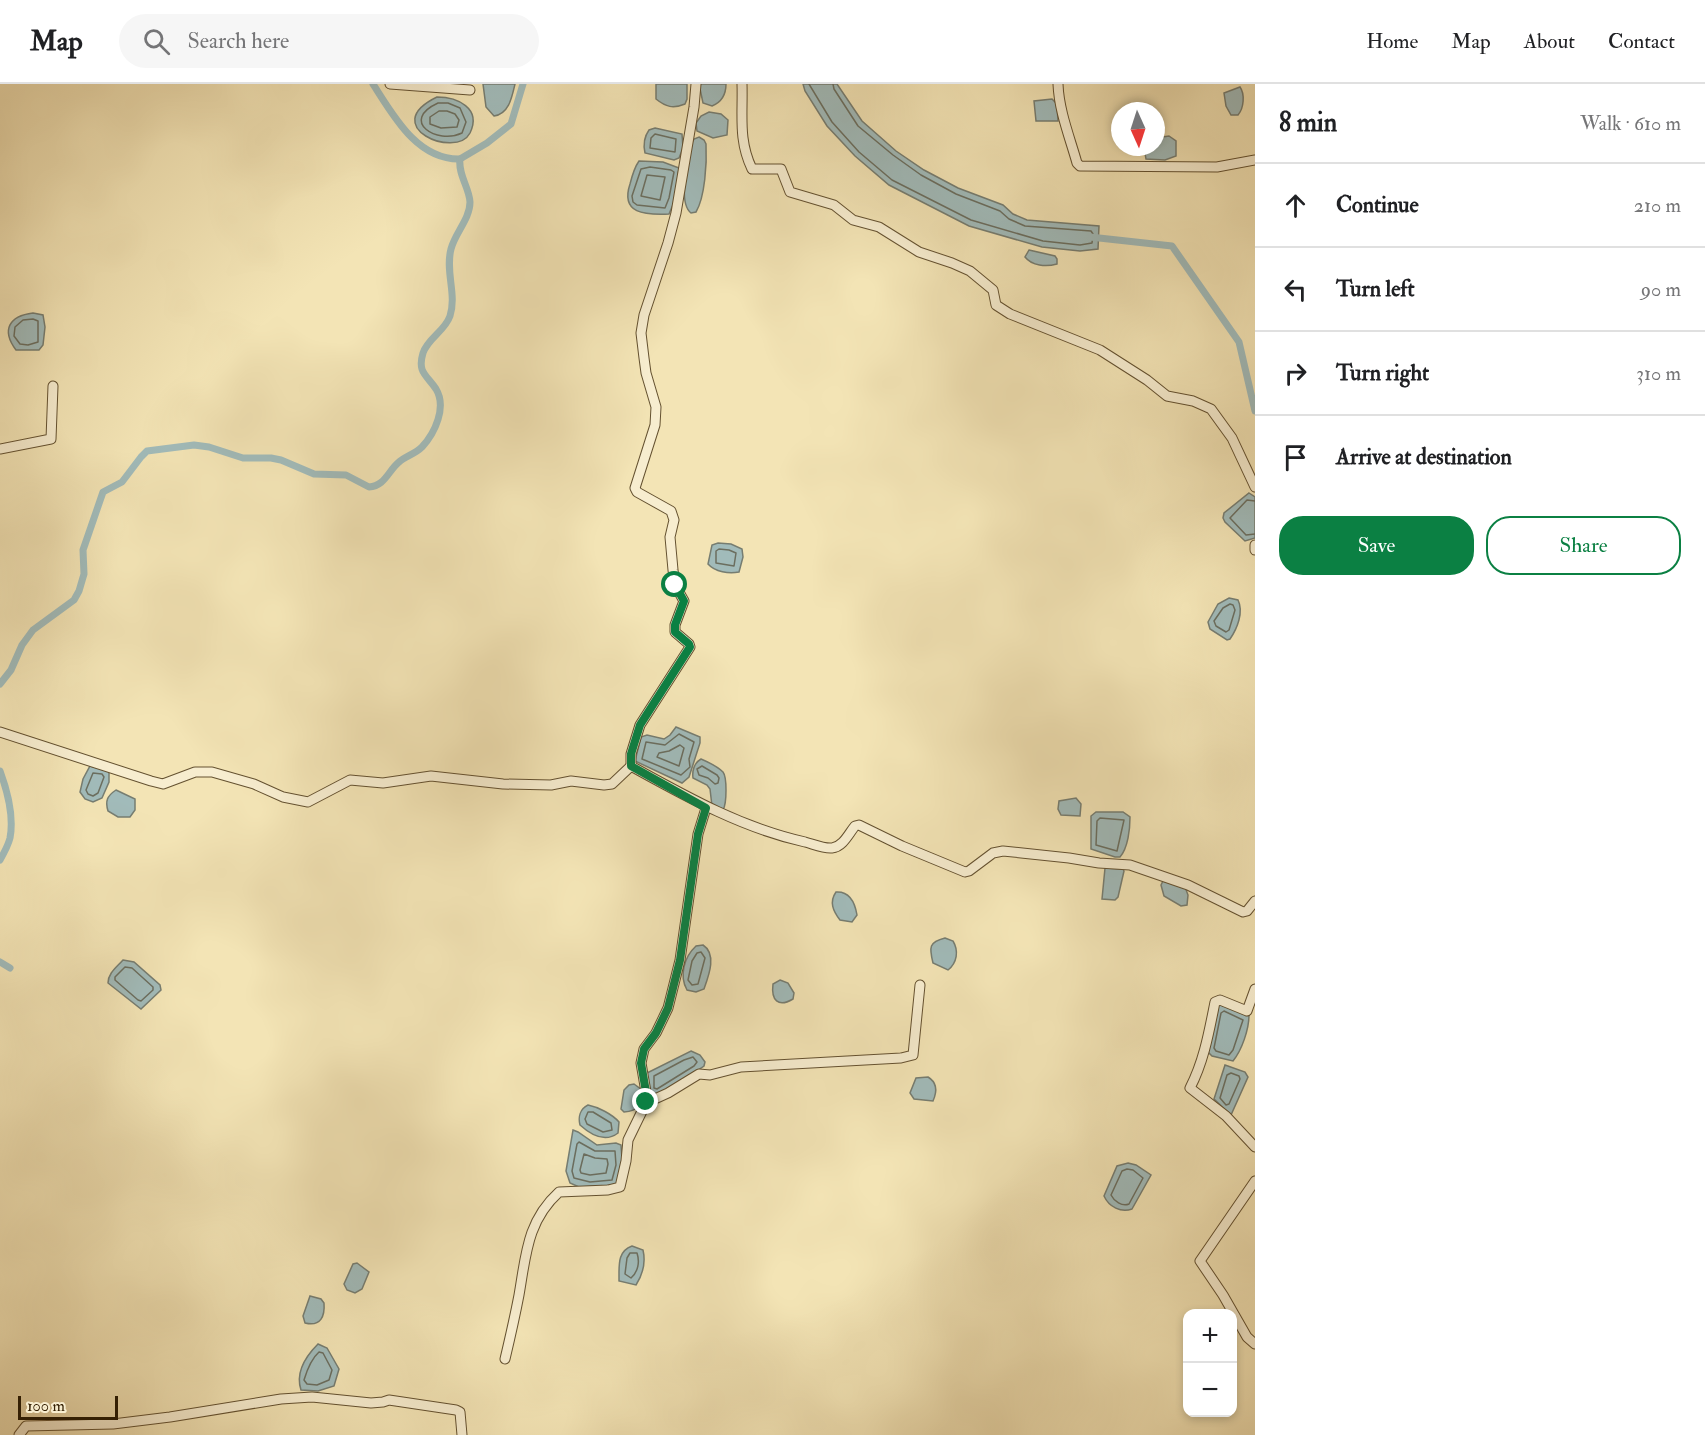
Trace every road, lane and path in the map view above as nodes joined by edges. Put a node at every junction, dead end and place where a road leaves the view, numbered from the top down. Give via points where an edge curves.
1 (390, 84) edge
2 (696, 84) edge
3 (742, 84) edge
4 (1058, 84) edge
5 (470, 90) dead end
6 (1255, 160) edge
7 (53, 386) dead end
8 (0, 450) edge
9 (1255, 486) edge
10 (1255, 545) edge
11 (1255, 550) edge
12 (0, 732) edge
13 (631, 766) junction
14 (706, 808) junction
15 (1255, 901) edge
16 (920, 985) dead end
17 (1255, 989) edge
18 (646, 1102) junction
19 (1255, 1147) edge
20 (1255, 1181) edge
21 (1255, 1344) edge
22 (505, 1359) dead end
23 (19, 1435) edge
24 (462, 1435) edge

1 - 5 street
2 - 13 street via 676,213 641,333 646,373 656,407 655,425 635,488 671,512 674,520 670,537 672,570 684,601 675,632 690,647 640,725
3 - 9 street via 741,132 745,156 752,169 781,169 790,192 834,205 853,220 879,227 919,252 970,271 993,290 996,304 1010,314 1100,350 1167,396 1212,410 1232,438
4 - 6 street via 1080,166 1217,167
7 - 8 street via 51,439
10 - 11 street
12 - 13 street via 163,784 195,772 212,772 308,802 350,780 383,783 431,776 512,785 571,781 604,785 612,784
13 - 14 street
14 - 15 street via 832,848 859,825 964,872 993,853 1037,854 1130,865 1188,885 1243,912
14 - 18 street via 698,834 680,960 668,1008 644,1049 641,1063
16 - 18 street via 913,1055 741,1066 710,1075 699,1074
17 - 19 street via 1247,1011 1220,1000 1215,1002 1199,1071 1190,1088 1226,1116
18 - 22 street via 628,1140 620,1187 559,1192 538,1218 527,1242
20 - 21 street via 1200,1261
23 - 24 street via 26,1426 113,1424 312,1397 389,1400 456,1410 460,1412

